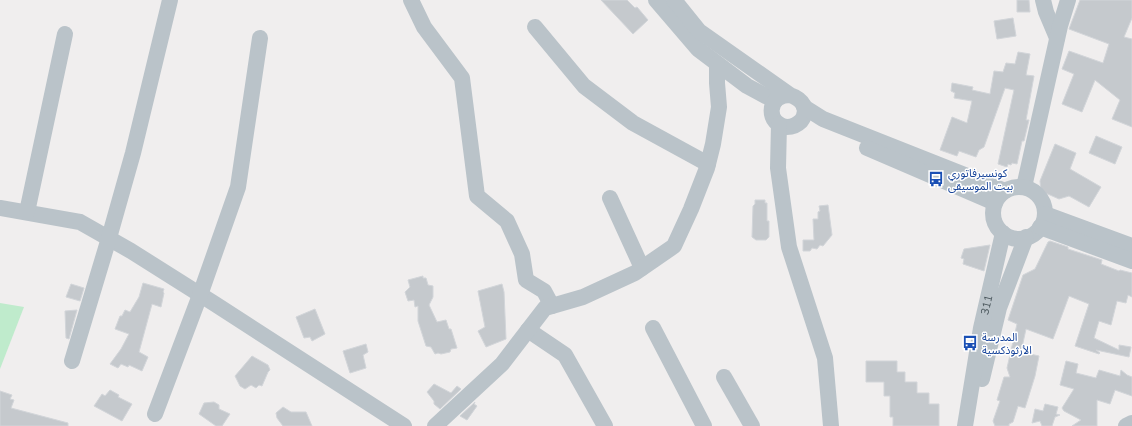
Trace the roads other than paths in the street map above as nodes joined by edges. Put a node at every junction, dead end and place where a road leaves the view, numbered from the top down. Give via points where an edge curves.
1 (170, 0) edge
2 (411, 0) edge
3 (656, 0) edge
4 (674, 0) edge
5 (1043, 0) edge
6 (1068, 0) edge
7 (535, 27) dead end
8 (65, 34) dead end
9 (260, 38) dead end
10 (1057, 38) junction
11 (717, 64) junction
12 (790, 95) junction
13 (775, 101) junction
14 (804, 107) junction
15 (779, 124) junction
16 (798, 124) junction
17 (708, 164) junction
18 (1024, 187) junction
19 (1000, 197) junction
20 (610, 198) dead end
21 (0, 208) edge
22 (27, 212) junction
23 (1043, 221) junction
24 (1003, 233) junction
25 (1026, 237) junction
26 (109, 238) junction
27 (1132, 246) edge
28 (1132, 261) edge
29 (642, 268) junction
30 (200, 295) junction
31 (552, 306) junction
32 (654, 328) dead end
33 (528, 330) junction
34 (72, 361) dead end
35 (724, 377) dead end
36 (155, 414) dead end
37 (1132, 423) edge
38 (404, 426) edge
39 (435, 426) edge
40 (605, 426) edge
41 (704, 426) edge
42 (752, 426) edge
43 (831, 426) edge
44 (965, 426) edge
45 (976, 426) edge
46 (1126, 426) edge

1 - 26 street via 133,154
2 - 31 street via 424,27 462,78 477,196 507,221 522,254 526,280 544,290
3 - 11 street via 698,49
4 - 12 street via 699,31
5 - 10 street
6 - 10 street
7 - 17 street via 584,86 633,123
8 - 22 street
9 - 30 street via 238,187
10 - 18 street
11 - 13 street via 747,86
11 - 17 street via 719,107
12 - 13 street via 779,97
12 - 14 street via 798,98
13 - 15 street via 772,106 773,118
14 - 16 street via 804,114
14 - 19 street via 823,119
15 - 16 street via 784,127
15 - 43 street via 778,168 789,247 825,358
16 - 19 street via 817,126
17 - 29 street via 674,246
18 - 19 street via 1015,187
18 - 23 street via 1040,197 1044,205
19 - 24 street via 993,212 995,221
20 - 29 street
21 - 22 street
22 - 26 street via 80,222
23 - 25 street via 1034,234
23 - 27 street
23 - 28 street
24 - 25 street via 1011,237
24 - 44 street, 311 via 981,328
25 - 45 street, 311 via 999,308 977,404
26 - 30 street
26 - 34 street
29 - 31 street via 583,297
30 - 36 street
30 - 38 street
31 - 33 street via 545,308
32 - 41 street
33 - 39 street via 502,364
33 - 40 street via 565,355
35 - 42 street
37 - 46 street

